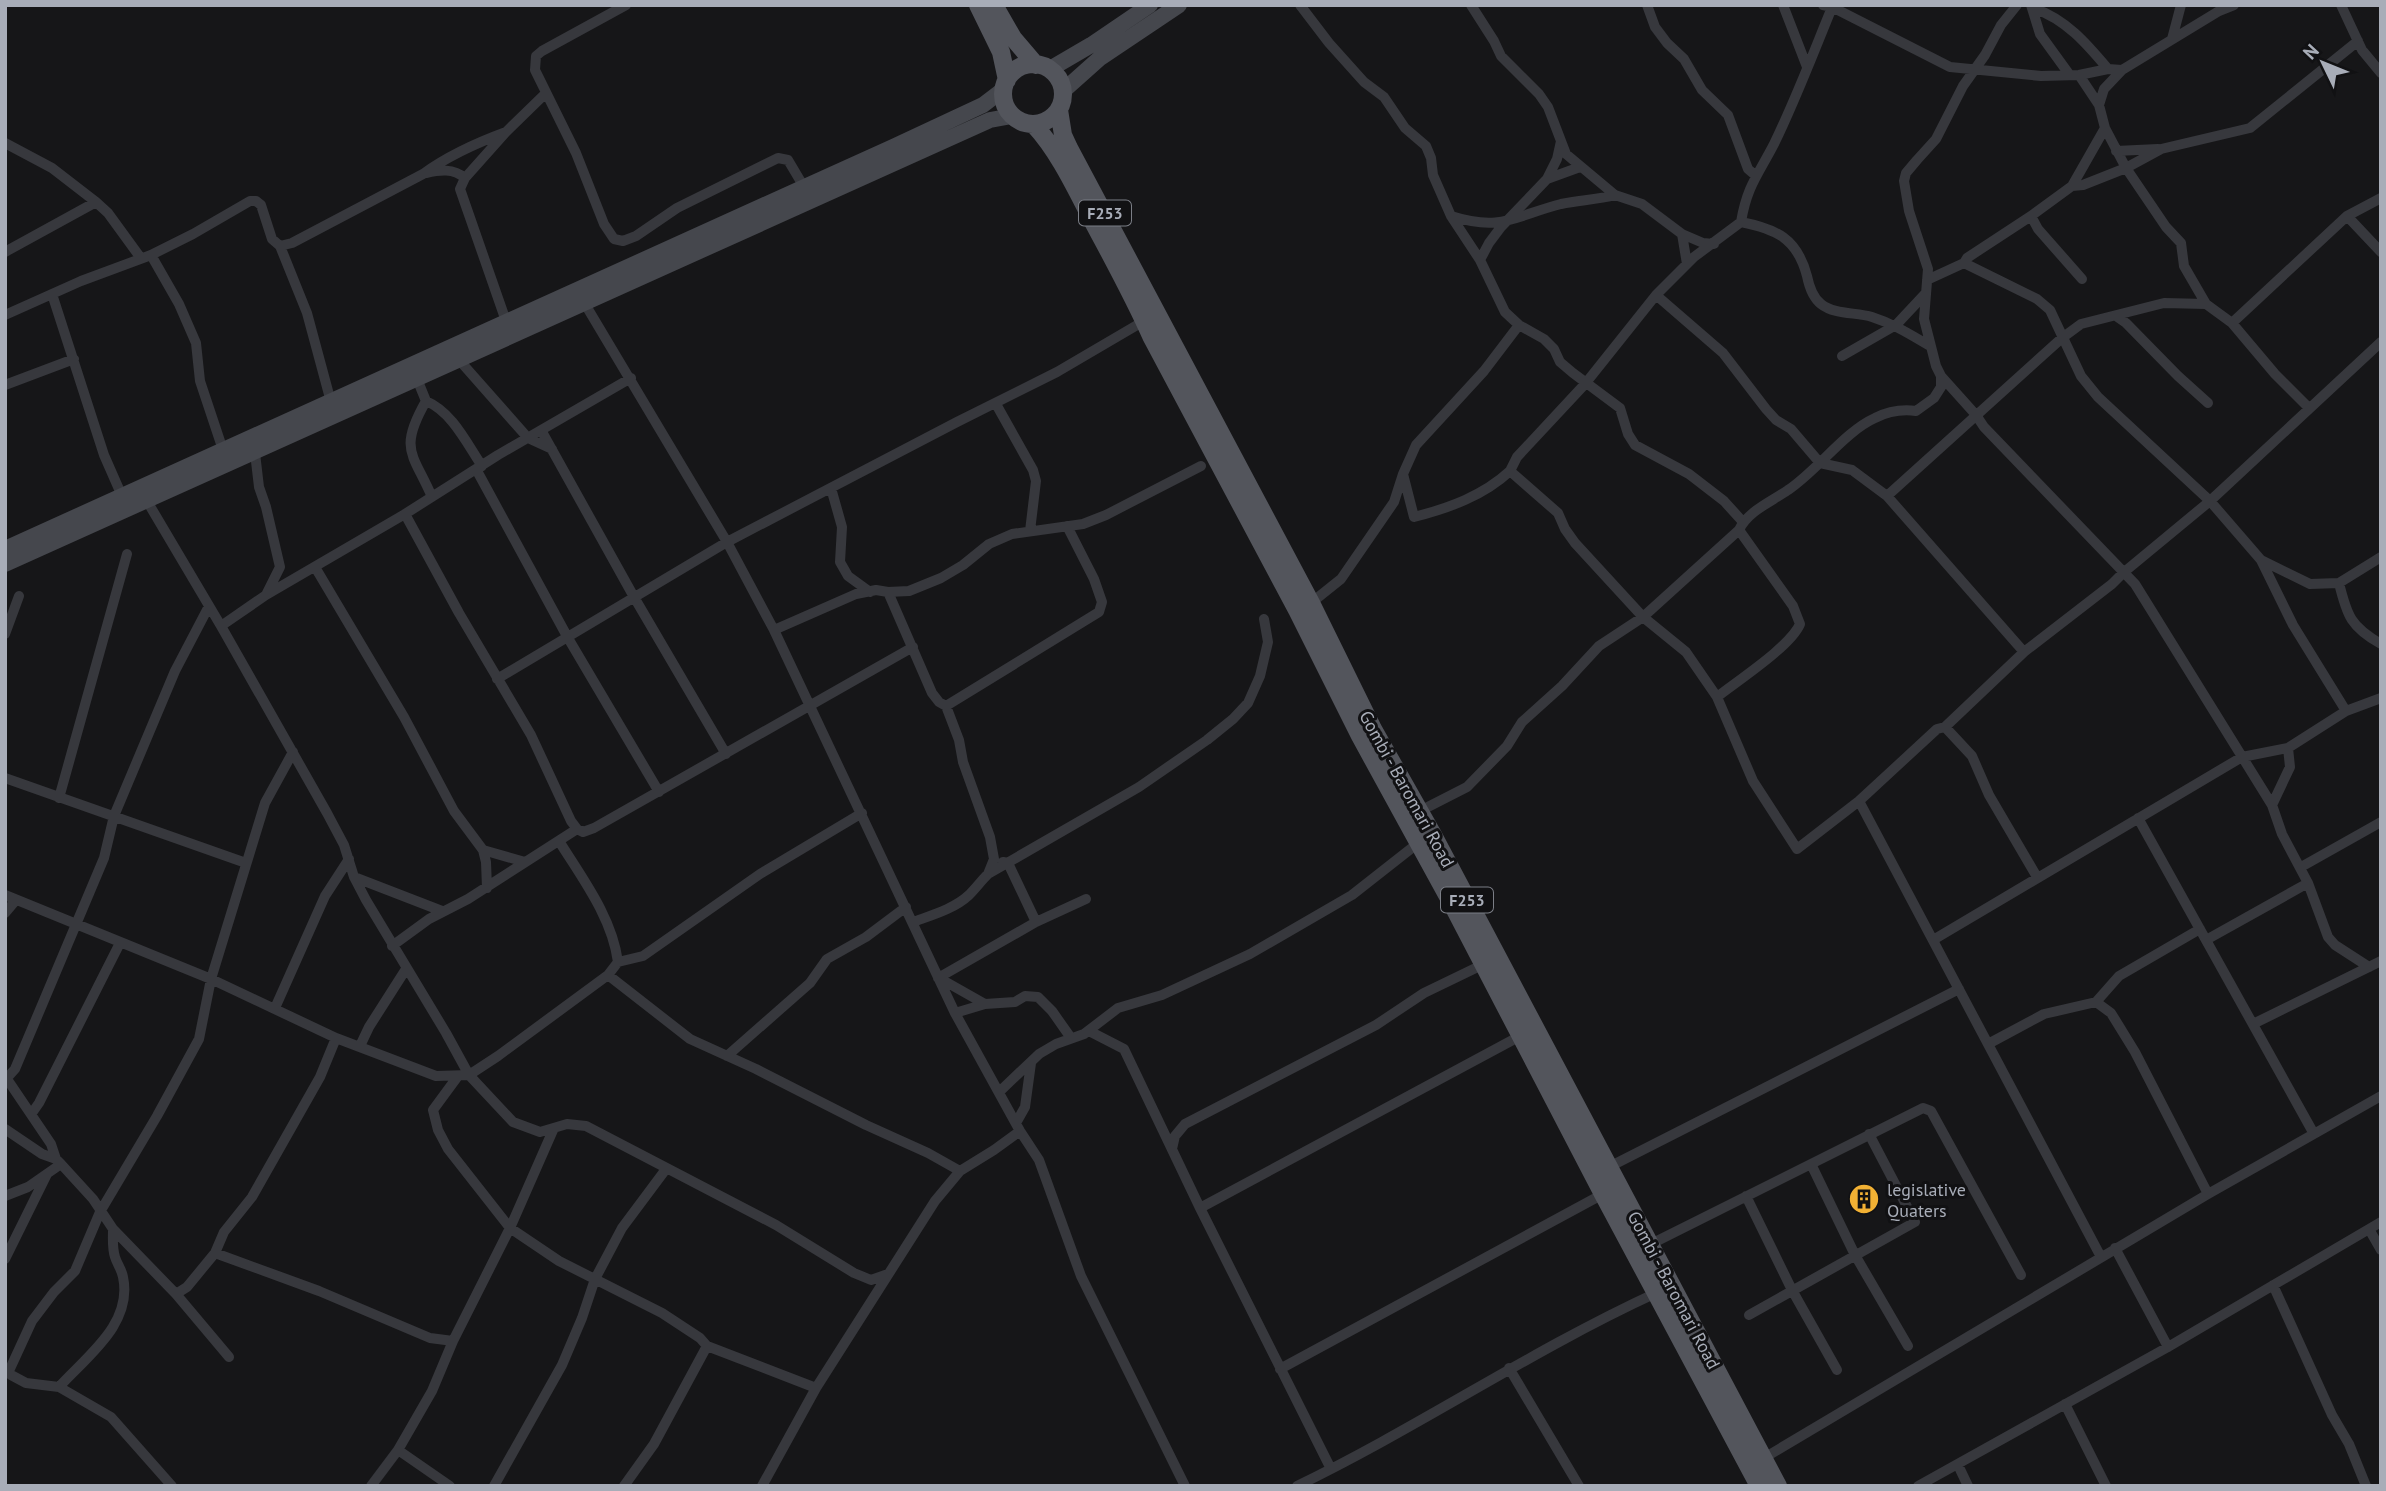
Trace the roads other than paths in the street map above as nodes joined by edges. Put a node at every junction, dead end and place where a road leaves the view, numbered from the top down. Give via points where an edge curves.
1 (626, 5) edge
2 (978, 5) edge
3 (994, 5) edge
4 (1150, 5) edge
5 (1179, 5) edge
6 (1300, 5) edge
7 (1471, 5) edge
8 (1647, 5) edge
9 (1783, 5) edge
10 (2017, 5) edge
11 (2181, 5) edge
12 (2234, 5) edge
13 (2341, 5) edge
14 (1829, 6) edge
15 (2032, 7) edge
16 (2172, 39) junction
17 (2358, 41) junction
18 (1043, 67) junction
19 (1808, 68) junction
20 (1976, 68) junction
21 (2108, 69) junction
22 (2122, 70) junction
23 (2381, 73) edge
24 (2074, 75) junction
25 (1005, 84) junction
26 (1063, 92) junction
27 (546, 93) junction
28 (2099, 105) junction
29 (1059, 110) junction
30 (1012, 116) junction
31 (1034, 125) junction
32 (2105, 128) junction
33 (506, 132) junction
34 (1560, 142) junction
35 (5, 144) edge
36 (2161, 149) junction
37 (2116, 151) junction
38 (1580, 167) junction
39 (2126, 168) junction
40 (424, 174) junction
41 (1755, 176) junction
42 (465, 178) junction
43 (1547, 179) junction
44 (2072, 186) junction
45 (804, 187) junction
46 (1615, 195) junction
47 (2381, 198) edge
48 (96, 202) junction
49 (1451, 216) junction
50 (2031, 216) junction
51 (2347, 216) junction
52 (1506, 222) junction
53 (1741, 222) junction
54 (1682, 234) junction
55 (1714, 244) junction
56 (280, 246) junction
57 (5, 252) edge
58 (2381, 252) edge
59 (146, 256) junction
60 (1480, 260) junction
61 (1964, 263) junction
62 (1686, 264) junction
63 (2082, 279) dead end
64 (1927, 280) junction
65 (52, 294) junction
66 (1925, 294) junction
67 (1656, 295) junction
68 (585, 304) junction
69 (2206, 304) junction
70 (5, 314) edge
71 (2116, 316) junction
72 (1151, 318) junction
73 (506, 321) junction
74 (2232, 323) junction
75 (1519, 325) junction
76 (1896, 325) junction
77 (2062, 338) junction
78 (2381, 342) edge
79 (1930, 346) junction
80 (1842, 356) dead end
81 (74, 359) junction
82 (460, 361) junction
83 (415, 373) junction
84 (1941, 376) junction
85 (631, 379) junction
86 (1585, 384) junction
87 (5, 385) edge
88 (426, 401) junction
89 (331, 402) junction
90 (2208, 403) dead end
91 (996, 404) junction
92 (2309, 408) junction
93 (1976, 415) junction
94 (541, 430) junction
95 (528, 438) junction
96 (552, 449) junction
97 (223, 450) junction
98 (255, 453) junction
99 (1820, 463) junction
100 (1201, 466) dead end
101 (479, 468) junction
102 (1510, 471) junction
103 (1403, 474) junction
104 (831, 488) junction
105 (122, 496) junction
106 (1887, 496) junction
107 (432, 497) junction
108 (2210, 500) junction
109 (147, 501) junction
110 (405, 514) junction
111 (1067, 526) junction
112 (1741, 526) junction
113 (1030, 531) junction
114 (727, 542) junction
115 (5, 549) edge
116 (127, 554) dead end
117 (2381, 557) edge
118 (2261, 560) junction
119 (5, 564) edge
120 (280, 567) junction
121 (316, 568) junction
122 (2123, 573) junction
123 (299, 578) junction
124 (2339, 583) junction
125 (870, 592) junction
126 (888, 593) junction
127 (266, 595) junction
128 (19, 596) dead end
129 (634, 597) junction
130 (1311, 603) junction
131 (209, 606) junction
132 (1643, 617) junction
133 (1264, 619) dead end
134 (220, 626) junction
135 (774, 630) junction
136 (5, 634) edge
137 (568, 638) junction
138 (2381, 644) edge
139 (913, 647) junction
140 (2024, 652) junction
141 (497, 679) junction
142 (1717, 697) junction
143 (2381, 698) edge
144 (811, 705) junction
145 (946, 706) junction
146 (2346, 711) junction
147 (1945, 727) junction
148 (2288, 748) junction
149 (293, 752) junction
150 (726, 754) junction
151 (2242, 757) junction
152 (5, 778) edge
153 (659, 792) junction
154 (59, 798) junction
155 (1859, 802) junction
156 (2272, 805) junction
157 (1420, 811) junction
158 (862, 813) junction
159 (114, 816) junction
160 (2138, 818) junction
161 (2381, 822) edge
162 (577, 829) junction
163 (1425, 838) junction
164 (559, 841) junction
165 (483, 850) junction
166 (348, 859) junction
167 (994, 859) junction
168 (525, 862) junction
169 (246, 863) junction
170 (1008, 863) junction
171 (2301, 867) junction
172 (988, 874) junction
173 (354, 877) junction
174 (2037, 877) junction
175 (2308, 883) junction
176 (487, 888) junction
177 (5, 895) edge
178 (1087, 899) dead end
179 (16, 900) junction
180 (906, 906) junction
181 (442, 911) junction
182 (5, 913) edge
183 (913, 922) junction
184 (1035, 922) junction
185 (78, 923) junction
186 (2200, 929) junction
187 (1933, 940) junction
188 (2206, 940) junction
189 (120, 943) junction
190 (392, 946) junction
191 (2381, 961) edge
192 (618, 962) junction
193 (1484, 964) junction
194 (2369, 967) junction
195 (406, 969) junction
196 (608, 975) junction
197 (939, 978) junction
198 (211, 979) junction
199 (1959, 989) junction
200 (2096, 1002) junction
201 (985, 1004) junction
202 (275, 1009) junction
203 (956, 1013) junction
204 (2253, 1024) junction
205 (1088, 1031) junction
206 (1522, 1035) junction
207 (336, 1038) junction
208 (1070, 1038) junction
209 (1988, 1044) junction
210 (360, 1046) junction
211 (727, 1056) junction
212 (1031, 1063) junction
213 (463, 1075) junction
214 (6, 1077) edge
215 (999, 1092) junction
216 (2381, 1097) edge
217 (32, 1113) junction
218 (1018, 1127) junction
219 (554, 1128) junction
220 (5, 1129) edge
221 (2314, 1134) junction
222 (1870, 1135) junction
223 (1172, 1149) junction
224 (59, 1161) junction
225 (1811, 1164) junction
226 (1609, 1167) junction
227 (666, 1169) junction
228 (960, 1171) junction
229 (47, 1174) junction
230 (1603, 1194) junction
231 (2208, 1194) junction
232 (5, 1196) edge
233 (1746, 1196) junction
234 (1200, 1208) junction
235 (100, 1212) junction
236 (2381, 1222) edge
237 (510, 1228) junction
238 (113, 1229) junction
239 (2369, 1229) junction
240 (1649, 1245) junction
241 (2116, 1248) junction
242 (2381, 1250) edge
243 (215, 1253) junction
244 (1855, 1255) junction
245 (2101, 1257) junction
246 (5, 1259) edge
247 (888, 1274) junction
248 (2021, 1275) dead end
249 (595, 1279) junction
250 (2273, 1285) junction
251 (1792, 1290) junction
252 (1656, 1293) junction
253 (176, 1294) junction
254 (1749, 1315) dead end
255 (453, 1341) junction
256 (707, 1346) junction
257 (1908, 1346) dead end
258 (2168, 1347) junction
259 (229, 1357) dead end
260 (1702, 1362) junction
261 (1509, 1368) junction
262 (1280, 1369) junction
263 (7, 1370) edge
264 (1837, 1370) dead end
265 (58, 1387) junction
266 (816, 1388) junction
267 (2065, 1404) junction
268 (398, 1450) junction
269 (1764, 1458) junction
270 (1958, 1465) junction
271 (1331, 1469) junction
272 (172, 1486) edge
273 (371, 1486) edge
274 (450, 1486) edge
275 (494, 1486) edge
276 (624, 1486) edge
277 (762, 1486) edge
278 (1185, 1486) edge
279 (1297, 1486) edge
280 (1579, 1486) edge
281 (1759, 1486) edge
282 (1778, 1486) edge
283 (1918, 1486) edge
284 (1968, 1486) edge
285 (2106, 1486) edge
286 (2366, 1486) edge

1 - 27 street via 536,56 535,70
2 - 25 main road via 1001,52
3 - 18 main road via 1013,38
4 - 18 main road via 1091,46
5 - 26 main road via 1100,58
6 - 49 street via 1329,43 1426,146
7 - 34 street via 1501,57 1548,107
8 - 41 street via 1655,27 1684,59 1702,90 1728,115 1748,170
9 - 19 street
10 - 20 street
11 - 16 street
12 - 16 street
13 - 17 street
14 - 19 street
14 - 20 street via 1950,67
15 - 21 street via 2062,21
15 - 24 street via 2040,34
16 - 22 street
17 - 23 street
17 - 36 street via 2250,128
18 - 25 main road via 1022,66
18 - 26 main road via 1057,75
19 - 41 street
20 - 24 street
20 - 64 street via 1936,139 1904,181
21 - 22 street
21 - 24 street
22 - 28 street via 2104,89
24 - 28 street
25 - 30 main road via 1003,99
25 - 45 main road via 983,105
26 - 29 main road, F253
27 - 33 street
27 - 45 street via 614,239 636,236 677,208 778,158 788,160
28 - 32 street
29 - 31 main road
29 - 72 main road, F253 via 1063,135
30 - 31 main road
30 - 68 main road via 990,120
31 - 72 main road, F253 via 1049,141
32 - 37 street
32 - 44 street
33 - 40 street via 468,146
33 - 42 street
34 - 38 street
34 - 43 street
35 - 48 street via 52,168
36 - 37 street
36 - 39 street
37 - 39 street
38 - 43 street
38 - 46 street
39 - 44 street
39 - 69 street via 2181,243 2184,266
40 - 42 street via 448,170
40 - 56 street via 307,237
41 - 53 street
42 - 73 street via 462,197
43 - 52 street
44 - 50 street
45 - 73 main road
46 - 52 street via 1560,204
46 - 54 street via 1642,204
47 - 51 street
48 - 57 street
48 - 59 street
49 - 52 street via 1485,225
49 - 60 street
50 - 61 street
50 - 63 street
51 - 58 street
51 - 74 street
52 - 60 street
53 - 55 street
53 - 76 street via 1767,228 1796,247 1810,289 1828,309
54 - 55 street
54 - 62 street
55 - 62 street
56 - 59 street via 272,239 261,205 250,201
56 - 89 street via 307,313
59 - 65 street
59 - 97 street via 179,304 195,343 200,381
60 - 75 street via 1505,312
61 - 64 street
61 - 77 street via 2037,299 2050,310
62 - 67 street
64 - 66 street
65 - 70 street
65 - 81 street
66 - 76 street
66 - 79 street
67 - 86 street
67 - 99 street via 1723,353 1766,409 1791,429
68 - 82 main road
68 - 85 street
69 - 71 street via 2164,303
69 - 74 street
71 - 77 street via 2081,324
71 - 90 street
72 - 91 street
72 - 130 main road, Gombi - Baromari Road / F253
72 - 163 main road, Gombi - Baromari Road / F253 via 1360,736
73 - 83 main road
74 - 92 street
75 - 86 street via 1544,339 1560,362
75 - 103 street via 1416,446
76 - 79 street
76 - 80 street
77 - 93 street
77 - 108 street via 2081,376 2098,397
78 - 92 street
79 - 84 street
81 - 87 street
81 - 105 street
82 - 83 main road
82 - 95 street
83 - 88 street
83 - 89 main road
83 - 98 main road
84 - 93 street
84 - 99 street via 1941,387 1923,407 1871,419
85 - 94 street
85 - 114 street
86 - 102 street via 1517,457
86 - 112 street via 1620,408 1635,445 1689,474 1724,501
88 - 101 street via 447,415
88 - 107 street via 410,435 411,458
89 - 97 main road
91 - 104 street
91 - 113 street via 1036,481
92 - 108 street
93 - 106 street
93 - 122 street
94 - 95 street
94 - 96 street
95 - 96 street
95 - 101 street
96 - 129 street
97 - 105 main road
98 - 109 main road
98 - 120 street
99 - 106 street via 1852,470
99 - 112 street
100 - 111 street via 1106,515
101 - 107 street
101 - 137 street
102 - 103 street via 1472,497 1414,517
102 - 132 street via 1559,513 1575,543
103 - 130 street via 1394,502 1341,579
104 - 114 street
104 - 125 street via 842,527 840,562 848,576
105 - 115 main road
106 - 140 street
107 - 110 street
108 - 118 street
108 - 122 street
109 - 119 main road
109 - 131 street
110 - 121 street
110 - 141 street
111 - 113 street
111 - 145 street via 1094,579 1102,602 1098,612
112 - 132 street
112 - 142 street via 1800,624 1783,645
113 - 126 street via 989,544 941,578 909,591
114 - 129 street
114 - 135 street
116 - 154 street
117 - 124 street
118 - 124 street via 2310,584
118 - 146 street via 2293,625
120 - 123 street
120 - 127 street
121 - 123 street
121 - 165 street via 454,811
122 - 140 street
122 - 151 street via 2135,584
123 - 127 street
124 - 138 street via 2346,612 2361,633
125 - 126 street
125 - 135 street
126 - 139 street
127 - 134 street
128 - 136 street
129 - 137 street
129 - 150 street
130 - 157 main road, Gombi - Baromari Road / F253 via 1373,729
131 - 134 street
131 - 159 street via 175,671
132 - 142 street via 1686,652
132 - 157 street via 1599,646 1522,722 1507,746 1467,787
133 - 170 street via 1268,642 1260,676 1248,703 1233,719 1139,787
134 - 149 street
135 - 144 street
137 - 141 street
137 - 153 street
139 - 144 street
139 - 145 street via 932,693
140 - 147 street
141 - 162 street via 531,735
142 - 155 street via 1753,781 1797,849
143 - 146 street
144 - 150 street
144 - 158 street
145 - 167 street via 985,816
146 - 148 street
147 - 155 street via 1937,729
147 - 174 street via 1972,756
148 - 151 street
148 - 156 street via 2290,767
149 - 166 street
149 - 169 street via 265,803
150 - 153 street
151 - 156 street
151 - 160 street
152 - 154 street
153 - 162 street via 594,828
154 - 159 street
155 - 187 street
156 - 171 street
157 - 163 main road, Gombi - Baromari Road / F253
158 - 180 street
158 - 192 street via 760,874 643,956
159 - 169 street
159 - 185 street via 104,858
160 - 174 street
160 - 186 street
161 - 171 street
162 - 164 street
163 - 193 main road, Gombi - Baromari Road / F253
163 - 205 street via 1352,895 1250,954 1162,995 1118,1008
163 - 226 main road, Gombi - Baromari Road / F253
164 - 168 street
164 - 192 street via 597,902
165 - 168 street
165 - 176 street
166 - 173 street
166 - 202 street via 324,896
167 - 170 street
167 - 172 street
168 - 176 street
169 - 198 street
170 - 172 street
170 - 184 street
171 - 175 street
172 - 183 street via 958,903
173 - 181 street
173 - 190 street
174 - 187 street
175 - 188 street
175 - 194 street via 2328,937
176 - 181 street
177 - 179 street
178 - 184 street
179 - 182 street
179 - 185 street
180 - 183 street
180 - 211 street via 827,959 810,983
181 - 190 street
183 - 197 street
184 - 197 street
185 - 189 street
185 - 214 street via 15,1069
186 - 188 street
186 - 200 street via 2119,976
187 - 199 street
188 - 204 street
189 - 198 street
189 - 217 street
190 - 195 street
191 - 194 street
192 - 196 street
193 - 206 main road, Gombi - Baromari Road / F253
193 - 223 street via 1185,1124
194 - 204 street
195 - 210 street
195 - 213 street via 446,1033
196 - 211 street via 690,1039
196 - 213 street via 498,1056
197 - 201 street
197 - 203 street
198 - 202 street
198 - 235 street via 199,1039
199 - 209 street
199 - 226 street
200 - 209 street via 2044,1014
200 - 231 street via 2111,1013 2135,1052
201 - 203 street
201 - 208 street via 1038,998
202 - 207 street
203 - 215 street
204 - 221 street
205 - 208 street
205 - 223 street via 1124,1049
206 - 230 main road, Gombi - Baromari Road / F253
206 - 234 street
207 - 210 street
207 - 243 street via 320,1077
208 - 212 street
209 - 245 street
210 - 213 street via 436,1076
211 - 228 street
212 - 215 street
212 - 218 street
213 - 219 street via 513,1122 540,1132
213 - 237 street via 433,1110 438,1130
214 - 217 street
215 - 218 street
216 - 221 street
217 - 224 street
218 - 228 street via 994,1150
218 - 278 street via 1039,1160 1081,1276
219 - 227 street via 586,1126
219 - 237 street
220 - 224 street
221 - 231 street
222 - 225 street
222 - 244 street via 1914,1222
222 - 248 street via 1923,1108 1931,1111
223 - 234 street
224 - 229 street
224 - 235 street
225 - 233 street
225 - 244 street
226 - 240 main road, Gombi - Baromari Road / F253
227 - 247 street via 776,1225 854,1273 872,1280
227 - 249 street via 622,1228
228 - 247 street
229 - 232 street
229 - 246 street
230 - 252 main road, Gombi - Baromari Road / F253
230 - 262 street
231 - 241 street
233 - 240 street
233 - 251 street
234 - 262 street
235 - 238 street
235 - 263 street via 75,1271 32,1321
236 - 239 street
237 - 249 street
237 - 255 street
238 - 253 street
238 - 265 street via 115,1257 123,1276 122,1309 115,1326
239 - 242 street
239 - 250 street
240 - 260 main road, Gombi - Baromari Road / F253
241 - 245 street
241 - 258 street
243 - 253 street
243 - 255 street via 430,1338
244 - 251 street
244 - 257 street
245 - 269 street
247 - 266 street
249 - 256 street via 662,1313
249 - 275 street via 562,1365
250 - 258 street
250 - 286 street
251 - 254 street
251 - 264 street
252 - 260 main road, Gombi - Baromari Road / F253
252 - 261 street
253 - 259 street
255 - 268 street via 432,1391
256 - 266 street
256 - 276 street via 654,1444
258 - 267 street
260 - 269 main road, Gombi - Baromari Road / F253
260 - 281 main road, Gombi - Baromari Road / F253
261 - 271 street
261 - 280 street
262 - 271 street
263 - 265 street via 26,1383
265 - 272 street via 111,1417
266 - 277 street
267 - 270 street
267 - 285 street
268 - 273 street
268 - 274 street
269 - 282 main road, Gombi - Baromari Road / F253
270 - 283 street
270 - 284 street
271 - 279 street

